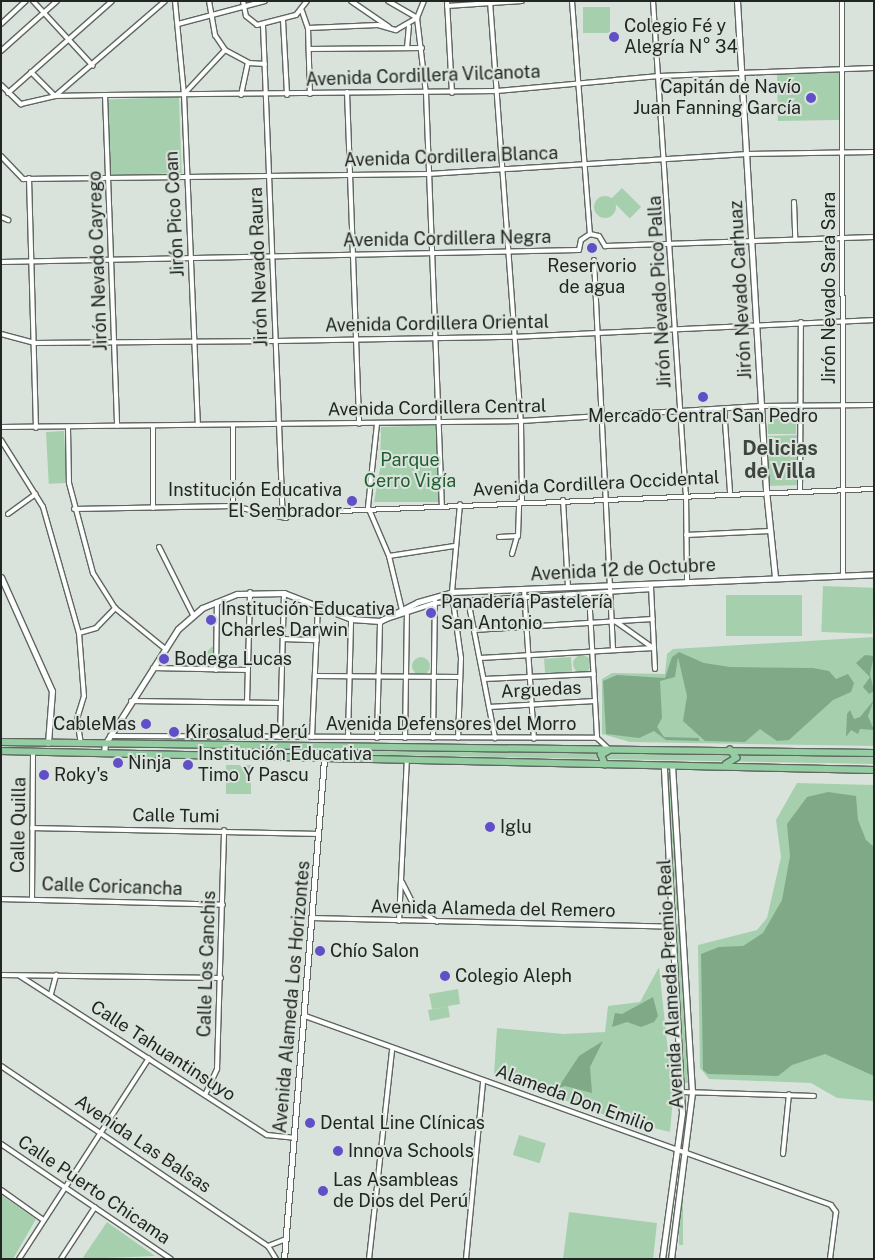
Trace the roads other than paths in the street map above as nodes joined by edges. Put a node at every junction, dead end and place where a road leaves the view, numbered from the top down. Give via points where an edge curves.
1 (26, 1) edge
2 (33, 1) edge
3 (57, 1) edge
4 (112, 1) edge
5 (165, 1) edge
6 (176, 1) edge
7 (209, 1) edge
8 (242, 1) edge
9 (265, 1) edge
10 (307, 1) edge
11 (351, 1) edge
12 (388, 1) edge
13 (424, 1) edge
14 (522, 1) edge
15 (572, 1) edge
16 (653, 1) edge
17 (737, 1) edge
18 (842, 1) edge
19 (490, 2) edge
20 (447, 3) edge
21 (243, 7) junction
22 (302, 11) junction
23 (44, 13) junction
24 (210, 16) junction
25 (417, 18) junction
26 (283, 20) junction
27 (1, 24) edge
28 (178, 24) junction
29 (263, 24) junction
30 (409, 26) junction
31 (389, 27) junction
32 (308, 28) junction
33 (69, 39) junction
34 (407, 48) junction
35 (422, 48) junction
36 (225, 50) junction
37 (309, 50) junction
38 (1, 51) edge
39 (248, 63) junction
40 (266, 64) junction
41 (93, 66) junction
42 (874, 68) edge
43 (843, 69) junction
44 (31, 72) junction
45 (741, 72) junction
46 (659, 76) junction
47 (576, 84) junction
48 (1, 85) edge
49 (497, 91) junction
50 (346, 92) junction
51 (8, 93) junction
52 (426, 93) junction
53 (452, 93) junction
54 (105, 94) junction
55 (184, 94) junction
56 (310, 94) junction
57 (241, 95) junction
58 (266, 95) junction
59 (288, 95) junction
60 (55, 96) junction
61 (843, 152) junction
62 (874, 152) edge
63 (747, 154) junction
64 (1, 156) edge
65 (666, 159) junction
66 (582, 165) junction
67 (502, 169) junction
68 (428, 174) junction
69 (269, 175) junction
70 (350, 175) junction
71 (186, 177) junction
72 (29, 178) junction
73 (109, 178) junction
74 (794, 202) dead end
75 (1, 216) edge
76 (8, 220) dead end
77 (590, 234) junction
78 (874, 237) edge
79 (796, 238) junction
80 (844, 238) junction
81 (751, 241) junction
82 (671, 243) junction
83 (508, 252) junction
84 (432, 253) junction
85 (353, 255) junction
86 (272, 256) junction
87 (191, 258) junction
88 (110, 260) junction
89 (594, 260) dead end
90 (30, 261) junction
91 (1, 262) edge
92 (874, 320) edge
93 (843, 321) junction
94 (801, 322) junction
95 (756, 324) junction
96 (675, 328) junction
97 (598, 333) junction
98 (1, 334) edge
99 (514, 337) junction
100 (435, 338) junction
101 (354, 339) junction
102 (276, 341) junction
103 (115, 342) junction
104 (194, 342) junction
105 (34, 343) junction
106 (843, 405) junction
107 (874, 405) edge
108 (761, 406) junction
109 (800, 406) junction
110 (724, 408) junction
111 (680, 410) junction
112 (600, 416) junction
113 (521, 421) junction
114 (440, 422) junction
115 (278, 423) junction
116 (359, 424) junction
117 (377, 424) junction
118 (198, 425) junction
119 (234, 425) junction
120 (117, 426) junction
121 (153, 426) junction
122 (1, 427) edge
123 (36, 428) junction
124 (68, 428) junction
125 (1, 440) edge
126 (842, 488) junction
127 (874, 488) edge
128 (766, 490) junction
129 (800, 490) junction
130 (730, 492) junction
131 (686, 493) junction
132 (36, 494) junction
133 (606, 498) junction
134 (562, 500) junction
135 (521, 502) junction
136 (460, 504) junction
137 (442, 505) junction
138 (233, 506) junction
139 (368, 507) junction
140 (153, 508) junction
141 (74, 509) junction
142 (291, 513) junction
143 (8, 514) dead end
144 (770, 531) junction
145 (686, 535) junction
146 (517, 536) junction
147 (499, 537) dead end
148 (454, 546) junction
149 (159, 547) dead end
150 (512, 554) dead end
151 (389, 556) junction
152 (843, 574) junction
153 (874, 574) edge
154 (1, 577) edge
155 (775, 577) junction
156 (686, 581) junction
157 (651, 582) junction
158 (609, 585) junction
159 (568, 586) junction
160 (524, 588) junction
161 (651, 589) junction
162 (250, 592) junction
163 (452, 592) junction
164 (609, 592) junction
165 (284, 593) junction
166 (590, 593) junction
167 (436, 596) junction
168 (524, 596) junction
169 (216, 600) junction
170 (453, 600) junction
171 (468, 600) junction
172 (435, 603) junction
173 (318, 605) junction
174 (114, 608) junction
175 (402, 610) junction
176 (406, 614) junction
177 (193, 615) junction
178 (351, 618) junction
179 (653, 619) junction
180 (380, 621) junction
181 (613, 622) junction
182 (591, 623) junction
183 (526, 627) junction
184 (474, 630) junction
185 (79, 633) junction
186 (283, 639) junction
187 (316, 640) junction
188 (164, 648) junction
189 (654, 648) junction
190 (613, 650) junction
191 (593, 652) junction
192 (528, 655) junction
193 (480, 658) junction
194 (151, 668) junction
195 (655, 669) dead end
196 (216, 670) junction
197 (248, 670) junction
198 (594, 674) junction
199 (315, 676) junction
200 (349, 676) junction
201 (379, 676) junction
202 (406, 676) junction
203 (434, 677) junction
204 (460, 677) junction
205 (530, 677) junction
206 (484, 679) junction
207 (131, 701) junction
208 (595, 701) junction
209 (248, 702) junction
210 (281, 703) junction
211 (532, 705) junction
212 (489, 707) junction
213 (109, 736) junction
214 (405, 736) junction
215 (280, 737) junction
216 (312, 737) junction
217 (326, 737) junction
218 (348, 737) junction
219 (377, 738) junction
220 (433, 738) junction
221 (458, 738) junction
222 (495, 738) junction
223 (597, 738) junction
224 (534, 739) junction
225 (1, 742) edge
226 (48, 743) junction
227 (81, 743) junction
228 (105, 744) junction
229 (325, 747) junction
230 (608, 749) junction
231 (625, 749) junction
232 (730, 750) junction
233 (1, 751) edge
234 (33, 752) junction
235 (49, 752) junction
236 (104, 753) junction
237 (874, 753) edge
238 (324, 757) junction
239 (407, 759) junction
240 (605, 765) junction
241 (664, 766) junction
242 (672, 766) junction
243 (707, 767) junction
244 (874, 770) edge
245 (32, 828) junction
246 (224, 830) junction
247 (319, 834) junction
248 (401, 879) junction
249 (1, 899) edge
250 (32, 899) junction
251 (223, 905) junction
252 (313, 918) junction
253 (399, 921) junction
254 (439, 923) junction
255 (674, 927) junction
256 (1, 975) edge
257 (56, 975) junction
258 (20, 976) junction
259 (222, 978) junction
260 (50, 994) junction
261 (305, 1016) junction
262 (392, 1050) junction
263 (149, 1058) junction
264 (1, 1066) edge
265 (483, 1081) junction
266 (682, 1092) junction
267 (692, 1092) junction
268 (789, 1094) junction
269 (205, 1095) junction
270 (814, 1096) dead end
271 (100, 1131) junction
272 (294, 1138) junction
273 (1, 1144) edge
274 (678, 1151) junction
275 (686, 1154) junction
276 (783, 1154) dead end
277 (64, 1186) junction
278 (1, 1190) edge
279 (95, 1207) junction
280 (42, 1219) junction
281 (286, 1240) junction
282 (268, 1246) junction
283 (168, 1258) edge
284 (19, 1259) edge
285 (62, 1259) edge
286 (276, 1259) edge
287 (284, 1259) edge
288 (369, 1259) edge
289 (466, 1259) edge
290 (662, 1259) edge
291 (671, 1259) edge
292 (830, 1259) edge

1 - 27 street
2 - 23 street
3 - 23 street
4 - 33 street
5 - 41 street
6 - 28 street, Jirón Pico Coan
7 - 24 street
8 - 21 street
9 - 21 street
10 - 22 street
11 - 31 street
12 - 25 street
13 - 25 street
14 - 19 street
15 - 47 street
16 - 46 street, Jirón Nevado Pico Palla
17 - 45 street, Jirón Nevado Carhuaz
18 - 43 street, Jirón Nevado Sara Sara
19 - 20 street
19 - 49 street
20 - 53 street
21 - 24 street
21 - 29 street via 251,23
22 - 26 street
22 - 32 street
23 - 33 street
23 - 38 street
24 - 28 street
24 - 36 street
25 - 30 street
25 - 35 street
26 - 29 street
26 - 59 street
28 - 55 street, Jirón Pico Coan
29 - 40 street, Jirón Nevado Raura
30 - 31 street via 396,30
30 - 34 street
31 - 32 street
32 - 37 street
33 - 41 street
33 - 44 street
34 - 35 street
34 - 37 street
35 - 52 street
36 - 39 street
36 - 55 street
37 - 56 street
39 - 40 street
39 - 57 street
40 - 58 street, Jirón Nevado Raura
41 - 60 street
42 - 43 street, Avenida Cordillera Vilcanota
43 - 45 street, Avenida Cordillera Vilcanota
43 - 61 street, Jirón Nevado Sara Sara
44 - 51 street
44 - 60 street
45 - 46 street, Avenida Cordillera Vilcanota
45 - 63 street, Jirón Nevado Carhuaz
46 - 47 street, Avenida Cordillera Vilcanota
46 - 65 street, Jirón Nevado Pico Palla
47 - 49 street, Avenida Cordillera Vilcanota
47 - 66 street
48 - 51 street
49 - 53 street, Avenida Cordillera Vilcanota
49 - 67 street
50 - 52 street, Avenida Cordillera Vilcanota
50 - 56 street, Avenida Cordillera Vilcanota
50 - 70 street
51 - 60 street, Avenida Cordillera Vilcanota via 21,104
52 - 53 street, Avenida Cordillera Vilcanota
52 - 68 street
54 - 55 street, Avenida Cordillera Vilcanota
54 - 60 street, Avenida Cordillera Vilcanota
54 - 73 street, Jirón Nevado Cayrego
55 - 57 street, Avenida Cordillera Vilcanota
55 - 71 street, Jirón Pico Coan
56 - 59 street, Avenida Cordillera Vilcanota
57 - 58 street, Avenida Cordillera Vilcanota
58 - 59 street, Avenida Cordillera Vilcanota
58 - 69 street, Jirón Nevado Raura
61 - 62 street, Avenida Cordillera Blanca
61 - 63 street, Avenida Cordillera Blanca
61 - 80 street, Jirón Nevado Sara Sara
63 - 65 street, Avenida Cordillera Blanca
63 - 81 street, Jirón Nevado Carhuaz
64 - 72 street via 17,175
65 - 66 street, Avenida Cordillera Blanca
65 - 82 street, Jirón Nevado Pico Palla
66 - 67 street, Avenida Cordillera Blanca
66 - 77 street
67 - 68 street, Avenida Cordillera Blanca
67 - 83 street
68 - 70 street, Avenida Cordillera Blanca
68 - 84 street
69 - 70 street, Avenida Cordillera Blanca
69 - 71 street, Avenida Cordillera Blanca
69 - 86 street, Jirón Nevado Raura
70 - 85 street
71 - 73 street, Avenida Cordillera Blanca
71 - 87 street, Jirón Pico Coan
72 - 73 street, Avenida Cordillera Blanca
72 - 90 street
73 - 88 street, Jirón Nevado Cayrego
74 - 79 street
75 - 76 street
77 - 82 street via 602,238 605,246
77 - 83 street, Avenida Cordillera Negra via 580,240 579,250
78 - 80 street
79 - 80 street
79 - 81 street
80 - 93 street, Jirón Nevado Sara Sara
81 - 82 street
81 - 95 street, Jirón Nevado Carhuaz
82 - 96 street, Jirón Nevado Pico Palla
83 - 84 street, Avenida Cordillera Negra
83 - 99 street
84 - 85 street, Avenida Cordillera Negra
84 - 100 street
85 - 86 street, Avenida Cordillera Negra
85 - 101 street
86 - 87 street, Avenida Cordillera Negra
86 - 102 street, Jirón Nevado Raura
87 - 88 street, Avenida Cordillera Negra
87 - 104 street, Jirón Pico Coan
88 - 90 street, Avenida Cordillera Negra
88 - 103 street, Jirón Nevado Cayrego
89 - 97 street
90 - 91 street, Avenida Cordillera Negra
90 - 105 street
92 - 93 street, Avenida Cordillera Oriental
93 - 94 street, Avenida Cordillera Oriental
93 - 106 street, Jirón Nevado Sara Sara
94 - 95 street, Avenida Cordillera Oriental
94 - 109 street
95 - 96 street, Avenida Cordillera Oriental
95 - 108 street, Jirón Nevado Carhuaz
96 - 97 street, Avenida Cordillera Oriental
96 - 111 street, Jirón Nevado Pico Palla
97 - 99 street, Avenida Cordillera Oriental
97 - 112 street
98 - 105 street, Avenida Cordillera Oriental
99 - 100 street, Avenida Cordillera Oriental
99 - 113 street
100 - 101 street, Avenida Cordillera Oriental
100 - 114 street
101 - 102 street, Avenida Cordillera Oriental
101 - 116 street
102 - 104 street, Avenida Cordillera Oriental
102 - 115 street, Jirón Nevado Raura
103 - 104 street, Avenida Cordillera Oriental
103 - 105 street, Avenida Cordillera Oriental
103 - 120 street, Jirón Nevado Cayrego
104 - 118 street, Jirón Pico Coan
105 - 123 street
106 - 107 street, Avenida Cordillera Central
106 - 109 street, Avenida Cordillera Central
106 - 126 street, Jirón Nevado Sara Sara
108 - 109 street, Avenida Cordillera Central
108 - 110 street, Avenida Cordillera Central
108 - 128 street, Jirón Nevado Carhuaz
109 - 129 street
110 - 111 street, Avenida Cordillera Central
110 - 130 street
111 - 112 street, Avenida Cordillera Central
111 - 131 street, Jirón Nevado Pico Palla
112 - 113 street, Avenida Cordillera Central
112 - 133 street
113 - 114 street, Avenida Cordillera Central
113 - 135 street
114 - 117 street, Avenida Cordillera Central
114 - 137 street
115 - 116 street, Avenida Cordillera Central
115 - 119 street, Avenida Cordillera Central
115 - 142 street, Jirón Nevado Raura via 282,508
116 - 117 street, Avenida Cordillera Central
117 - 139 street
118 - 119 street, Avenida Cordillera Central
118 - 121 street, Avenida Cordillera Central
119 - 138 street
120 - 121 street, Avenida Cordillera Central
120 - 124 street, Avenida Cordillera Central
121 - 140 street
122 - 123 street, Avenida Cordillera Central
123 - 124 street, Avenida Cordillera Central
124 - 141 street
125 - 132 street
126 - 127 street, Avenida Cordillera Occidental
126 - 129 street, Avenida Cordillera Occidental
126 - 152 street, Jirón Nevado Sara Sara
128 - 129 street, Avenida Cordillera Occidental
128 - 130 street, Avenida Cordillera Occidental
128 - 144 street, Jirón Nevado Carhuaz
130 - 131 street, Avenida Cordillera Occidental
131 - 133 street, Avenida Cordillera Occidental
131 - 145 street, Jirón Nevado Pico Palla
132 - 143 street
132 - 185 street
133 - 134 street, Avenida Cordillera Occidental
133 - 158 street
134 - 135 street, Avenida Cordillera Occidental
134 - 159 street
135 - 136 street, Avenida Cordillera Occidental
135 - 146 street
136 - 137 street, Avenida Cordillera Occidental
136 - 148 street
137 - 139 street, Avenida Cordillera Occidental
138 - 140 street, Avenida Cordillera Occidental
138 - 142 street, Avenida Cordillera Occidental via 286,518
139 - 142 street, Avenida Cordillera Occidental
139 - 151 street
140 - 141 street, Avenida Cordillera Occidental
141 - 174 street via 93,573
144 - 145 street
144 - 155 street, Jirón Nevado Carhuaz
145 - 156 street, Jirón Nevado Pico Palla
146 - 147 street
146 - 150 street
148 - 151 street
148 - 163 street
149 - 177 street
151 - 175 street
152 - 153 street, Avenida 12 de Octubre
152 - 155 street, Avenida 12 de Octubre
154 - 226 street via 15,600 52,691
155 - 156 street, Avenida 12 de Octubre
156 - 157 street, Avenida 12 de Octubre
157 - 158 street, Avenida 12 de Octubre
157 - 161 street
158 - 159 street, Avenida 12 de Octubre
158 - 164 street
159 - 160 street, Avenida 12 de Octubre
160 - 163 street, Avenida 12 de Octubre
160 - 168 street
161 - 164 street, Avenida 12 de Octubre
161 - 179 street
162 - 165 street, Avenida 12 de Octubre
162 - 169 street, Avenida 12 de Octubre
162 - 197 street
163 - 167 street, Avenida 12 de Octubre
164 - 166 street, Avenida 12 de Octubre
164 - 181 street
165 - 173 street, Avenida 12 de Octubre
165 - 186 street
166 - 168 street, Avenida 12 de Octubre
166 - 182 street
167 - 172 street
167 - 175 street, Avenida 12 de Octubre
168 - 171 street, Avenida 12 de Octubre
168 - 183 street
169 - 177 street, Avenida 12 de Octubre
169 - 196 street
170 - 171 street, Avenida 12 de Octubre
170 - 172 street, Avenida 12 de Octubre
170 - 204 street
171 - 184 street
172 - 176 street, Avenida 12 de Octubre
172 - 203 street
173 - 178 street, Avenida 12 de Octubre
173 - 187 street
174 - 185 street via 96,628
174 - 188 street
175 - 180 street, Avenida 12 de Octubre
176 - 180 street, Avenida 12 de Octubre
176 - 202 street
177 - 188 street, Avenida 12 de Octubre
178 - 180 street, Avenida 12 de Octubre
178 - 200 street
179 - 181 street
179 - 189 street
180 - 201 street
181 - 182 street
181 - 189 street
181 - 190 street
182 - 183 street
182 - 191 street
183 - 184 street
183 - 192 street
184 - 193 street
185 - 227 street via 84,696 77,719
186 - 187 street
186 - 210 street
187 - 199 street
188 - 194 street, Avenida 12 de Octubre
189 - 190 street
189 - 195 street
190 - 191 street
191 - 192 street
191 - 198 street
192 - 193 street
192 - 205 street
193 - 206 street
194 - 196 street
194 - 207 street, Avenida 12 de Octubre
196 - 197 street
197 - 209 street
198 - 205 street
198 - 208 street
199 - 200 street
199 - 216 street
200 - 201 street
200 - 218 street
201 - 202 street
201 - 219 street
202 - 203 street
202 - 214 street
203 - 204 street
203 - 220 street
204 - 221 street
205 - 206 street
205 - 211 street
206 - 212 street
207 - 209 street
207 - 213 street, Avenida 12 de Octubre
208 - 211 street, Arguedas
208 - 223 street
209 - 210 street
210 - 215 street
211 - 212 street, Arguedas
211 - 224 street
212 - 222 street
213 - 215 street, Avenida Defensores del Morro
213 - 228 street, Avenida 12 de Octubre
214 - 219 street, Avenida Defensores del Morro
214 - 220 street, Avenida Defensores del Morro
215 - 216 street, Avenida Defensores del Morro
216 - 217 street, Avenida Defensores del Morro
217 - 218 street, Avenida Defensores del Morro
217 - 229 street, Avenida Alameda Los Horizontes
218 - 219 street, Avenida Defensores del Morro
220 - 221 street, Avenida Defensores del Morro
221 - 222 street, Avenida Defensores del Morro
222 - 224 street, Avenida Defensores del Morro
223 - 224 street, Avenida Defensores del Morro
223 - 230 street, Avenida Defensores del Morro
225 - 226 main road
226 - 227 main road
226 - 235 street
227 - 228 main road
228 - 229 main road
228 - 236 street, Avenida 12 de Octubre
229 - 230 main road
229 - 238 street, Avenida Alameda Los Horizontes
230 - 231 main road
231 - 232 main road
231 - 240 main road via 603,752
232 - 237 main road
232 - 243 main road via 735,755 734,762
233 - 234 main road
234 - 235 main road
234 - 245 street, Calle Quilla
235 - 236 main road
236 - 238 main road
238 - 239 main road
238 - 247 street, Avenida Alameda Los Horizontes
239 - 240 main road
239 - 248 street
240 - 241 main road
241 - 242 main road
241 - 255 street, Avenida Alameda Premio Real
242 - 243 main road
242 - 267 street, Avenida Alameda Premio Real
243 - 244 main road
245 - 246 street, Calle Tumi
245 - 250 street, Calle Quilla
246 - 247 street, Calle Tumi
246 - 251 street, Calle Los Canchis
247 - 252 street, Avenida Alameda Los Horizontes
248 - 253 street
248 - 254 street via 415,908
249 - 250 street, Calle Coricancha
250 - 251 street, Calle Coricancha
251 - 259 street, Calle Los Canchis
252 - 253 street, Avenida Alameda del Remero
252 - 261 street, Avenida Alameda Los Horizontes
253 - 254 street, Avenida Alameda del Remero
254 - 255 street, Avenida Alameda del Remero
255 - 266 street, Avenida Alameda Premio Real
256 - 258 street
257 - 258 street
257 - 259 street
257 - 260 street
258 - 260 street, Calle Tahuantinsuyo
259 - 269 street, Calle Los Canchis via 217,1075
260 - 263 street, Calle Tahuantinsuyo
261 - 262 street, Alameda Don Emilio
261 - 272 street, Avenida Alameda Los Horizontes
262 - 265 street, Alameda Don Emilio
262 - 288 street
263 - 269 street, Calle Tahuantinsuyo
263 - 271 street
264 - 271 street, Avenida Las Balsas
265 - 274 street, Alameda Don Emilio
265 - 289 street
266 - 267 street
266 - 274 street, Avenida Alameda Premio Real
267 - 268 street
267 - 275 street, Avenida Alameda Premio Real
268 - 270 street
268 - 276 street
269 - 272 street, Calle Tahuantinsuyo via 267,1135
271 - 277 street
271 - 282 street, Avenida Las Balsas
272 - 281 street, Avenida Alameda Los Horizontes
273 - 277 street, Calle Puerto Chicama
274 - 275 street, Alameda Don Emilio
274 - 290 street, Avenida Alameda Premio Real
275 - 291 street, Avenida Alameda Premio Real
275 - 292 street, Alameda Don Emilio via 835,1208
277 - 279 street, Calle Puerto Chicama
277 - 280 street
278 - 280 street
279 - 283 street, Calle Puerto Chicama
279 - 285 street
280 - 284 street
281 - 282 street
281 - 287 street, Avenida Alameda Los Horizontes
282 - 286 street, Avenida Las Balsas

